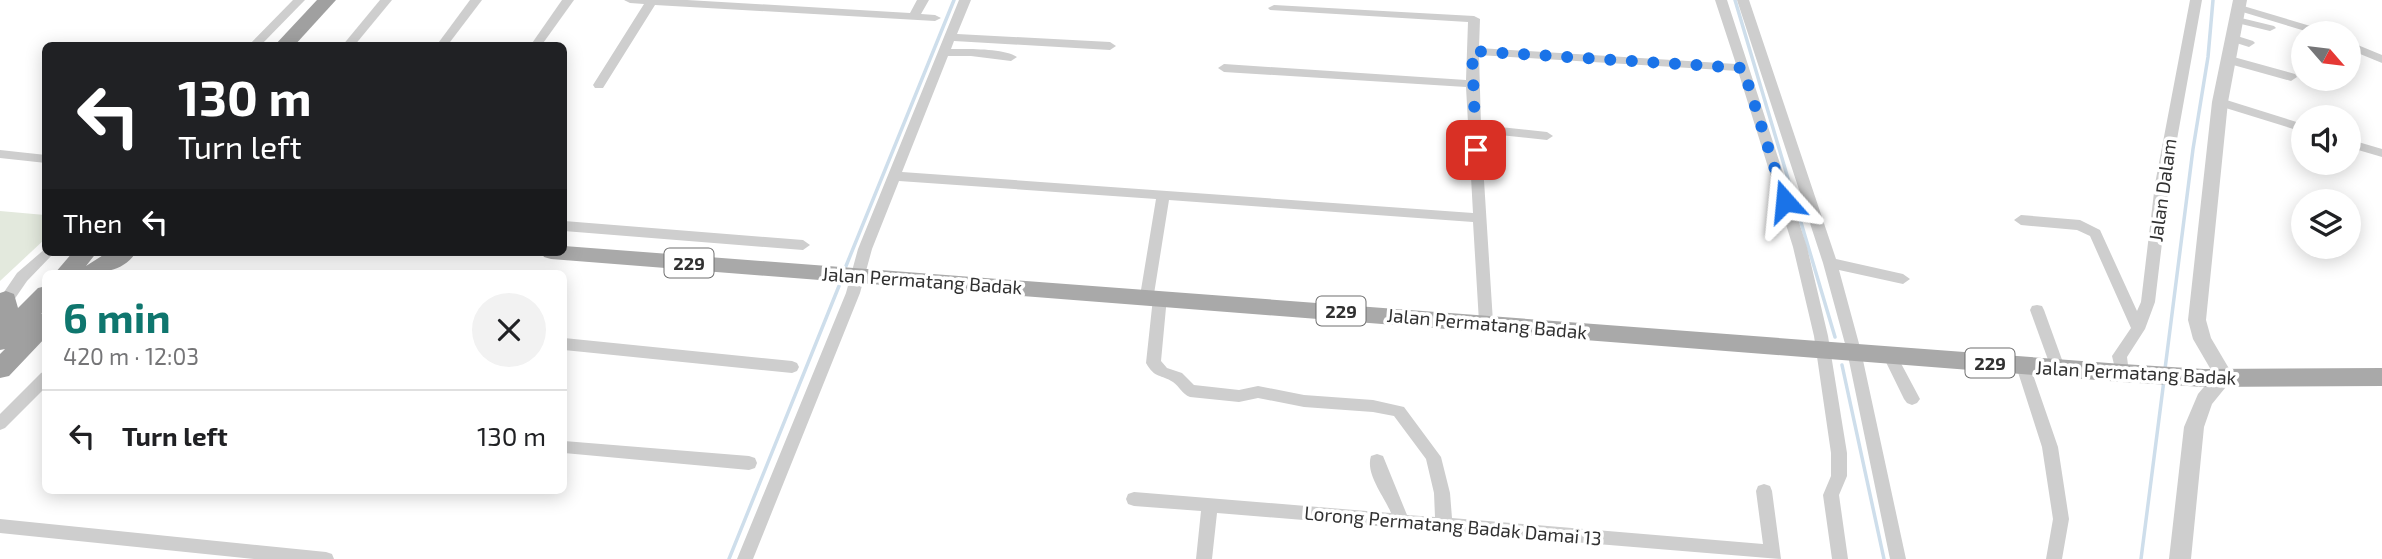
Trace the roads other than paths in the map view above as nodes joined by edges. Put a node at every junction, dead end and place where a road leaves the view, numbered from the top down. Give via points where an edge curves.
1 (299, 0) edge
2 (327, 0) edge
3 (346, 0) edge
4 (386, 0) edge
5 (476, 0) edge
6 (568, 0) edge
7 (630, 0) edge
8 (923, 0) edge
9 (965, 0) edge
10 (1721, 0) edge
11 (1743, 0) edge
12 (2196, 0) edge
13 (652, 1) edge
14 (1275, 8) dead end
15 (2239, 9) edge
16 (914, 16) junction
17 (935, 18) dead end
18 (2291, 24) edge
19 (2270, 28) dead end
20 (950, 37) junction
21 (257, 42) edge
22 (287, 42) edge
23 (308, 42) edge
24 (350, 42) edge
25 (444, 42) edge
26 (538, 42) edge
27 (1110, 46) dead end
28 (2361, 50) edge
29 (1472, 51) junction
30 (944, 53) junction
31 (1011, 57) dead end
32 (2382, 59) edge
33 (2230, 60) junction
34 (1224, 68) dead end
35 (1743, 68) junction
36 (2291, 77) dead end
37 (1472, 84) junction
38 (599, 85) dead end
39 (2220, 102) junction
40 (2291, 124) edge
41 (1475, 128) junction
42 (1547, 136) dead end
43 (2361, 147) edge
44 (2382, 153) edge
45 (0, 154) edge
46 (42, 159) edge
47 (895, 176) junction
48 (1163, 196) junction
49 (1480, 218) junction
50 (2021, 220) dead end
51 (567, 226) edge
52 (803, 245) dead end
53 (567, 253) edge
54 (43, 256) edge
55 (82, 256) edge
56 (106, 256) edge
57 (119, 256) edge
58 (1830, 263) junction
59 (69, 270) edge
60 (94, 270) edge
61 (96, 270) edge
62 (858, 275) junction
63 (1903, 279) dead end
64 (1153, 296) junction
65 (42, 298) edge
66 (3, 305) edge
67 (2036, 310) dead end
68 (1486, 322) junction
69 (42, 325) edge
70 (2138, 329) junction
71 (3, 338) edge
72 (567, 344) edge
73 (1823, 349) junction
74 (1854, 351) junction
75 (1889, 354) junction
76 (2023, 366) junction
77 (792, 367) dead end
78 (2059, 368) junction
79 (0, 369) edge
80 (2129, 373) junction
81 (2225, 377) junction
82 (2381, 380) edge
83 (42, 381) edge
84 (1912, 399) dead end
85 (0, 424) edge
86 (567, 447) edge
87 (1377, 461) dead end
88 (749, 463) dead end
89 (1764, 491) dead end
90 (1134, 499) dead end
91 (1210, 505) junction
92 (1401, 521) junction
93 (1444, 524) junction
94 (0, 526) edge
95 (1773, 556) edge
96 (326, 559) edge
97 (745, 559) edge
98 (1204, 559) edge
99 (1840, 559) edge
100 (1898, 559) edge
101 (2054, 559) edge
102 (2180, 559) edge

1 - 21 street
2 - 22 highway
3 - 23 highway
4 - 24 street
5 - 25 street
6 - 26 street
7 - 13 street
8 - 16 street
9 - 20 street
10 - 35 street
11 - 58 street
12 - 70 street, Jalan Dalam via 2162,184 2148,302
13 - 16 street
13 - 38 street
14 - 29 street via 1474,19
15 - 18 street
15 - 19 street
15 - 33 street via 2242,41
16 - 17 street
20 - 27 street
20 - 30 street
28 - 32 street
29 - 35 street
29 - 37 street
30 - 31 street
30 - 47 street
33 - 36 street
33 - 39 street
34 - 37 street
35 - 73 street via 1800,247
37 - 41 street
39 - 40 street
39 - 81 street via 2197,320 2202,339
41 - 42 street
41 - 49 street
43 - 44 street
45 - 46 street
47 - 48 street
47 - 62 street
48 - 49 street
48 - 64 street
49 - 68 street
50 - 70 street via 2080,225 2095,233
51 - 52 street
53 - 62 main road, Jalan Permatang Badak / 229
54 - 66 street
55 - 59 highway
56 - 60 highway
57 - 61 highway
58 - 63 street
58 - 74 street
62 - 64 main road, Jalan Permatang Badak / 229
62 - 97 street
64 - 68 main road, Jalan Permatang Badak / 229
64 - 93 street via 1153,363 1190,391 1238,396 1258,392 1399,411 1433,457
65 - 71 highway
66 - 71 highway
67 - 78 street
68 - 73 main road, Jalan Permatang Badak / 229
69 - 79 highway
70 - 80 street, Jalan Dalam via 2119,356
72 - 77 street
73 - 74 main road, Jalan Permatang Badak / 229
73 - 99 street via 1839,453 1839,476 1830,495
74 - 75 main road, Jalan Permatang Badak / 229
74 - 100 street
75 - 76 main road, Jalan Permatang Badak / 229
75 - 84 street
76 - 78 main road, Jalan Permatang Badak / 229
76 - 101 street via 2050,447 2061,519
78 - 80 main road, Jalan Permatang Badak / 229
80 - 81 main road, Jalan Permatang Badak / 229
81 - 82 main road, Jalan Permatang Badak / 229
81 - 102 street via 2208,392 2196,421
83 - 85 street
86 - 88 street
87 - 92 street via 1380,479 1395,499
89 - 95 street
90 - 91 street, Lorong Permatang Badak Damai 13
91 - 92 street, Lorong Permatang Badak Damai 13
91 - 98 street
92 - 93 street, Lorong Permatang Badak Damai 13
93 - 95 street, Lorong Permatang Badak Damai 13
94 - 96 street

